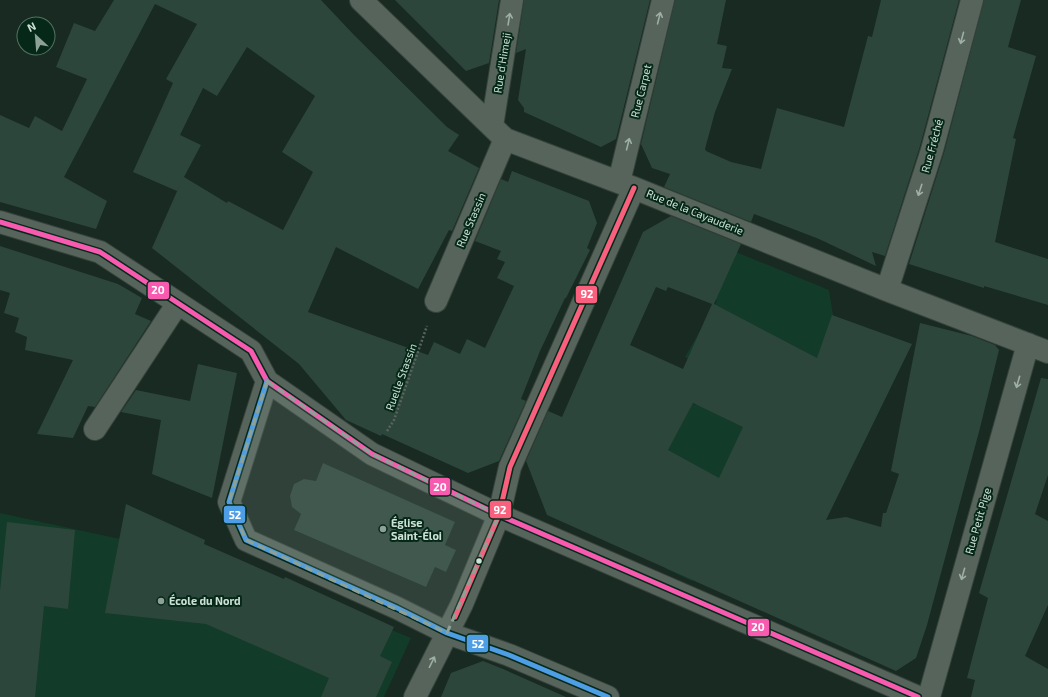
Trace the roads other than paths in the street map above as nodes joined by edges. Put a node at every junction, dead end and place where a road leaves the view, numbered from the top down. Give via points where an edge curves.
1 (361, 0) edge
2 (512, 0) edge
3 (664, 0) edge
4 (972, 0) edge
5 (498, 132) junction
6 (627, 185) junction
7 (0, 222) edge
8 (887, 290) junction
9 (436, 301) road end
10 (178, 303) junction
11 (1038, 348) edge
12 (267, 381) junction
13 (95, 429) dead end
14 (499, 515) junction
15 (447, 633) junction
16 (415, 697) edge
17 (608, 697) edge
18 (918, 697) edge
19 (929, 697) edge

1 - 5 street, Rue de la Cayauderie
5 -> 2 street, Rue d'Himeji
6 -> 3 street, Rue Carpet
4 -> 8 street, Rue Fréché via 932,150
5 - 6 street, Rue de la Cayauderie
5 - 9 street, Rue Stassin
6 - 8 street, Rue de la Cayauderie
6 - 14 street, Rue Carpet via 510,467
7 - 10 street via 100,252
8 - 11 street, Rue de la Cayauderie
10 - 12 street via 251,351
10 - 13 street
11 -> 19 street, Rue Petit Pige
12 - 14 street via 372,454
12 - 15 street via 228,502 246,540
14 - 15 street, Rue Carpet via 462,604
14 - 18 street
16 -> 15 street, Rue Carpet
15 - 17 street via 509,655

